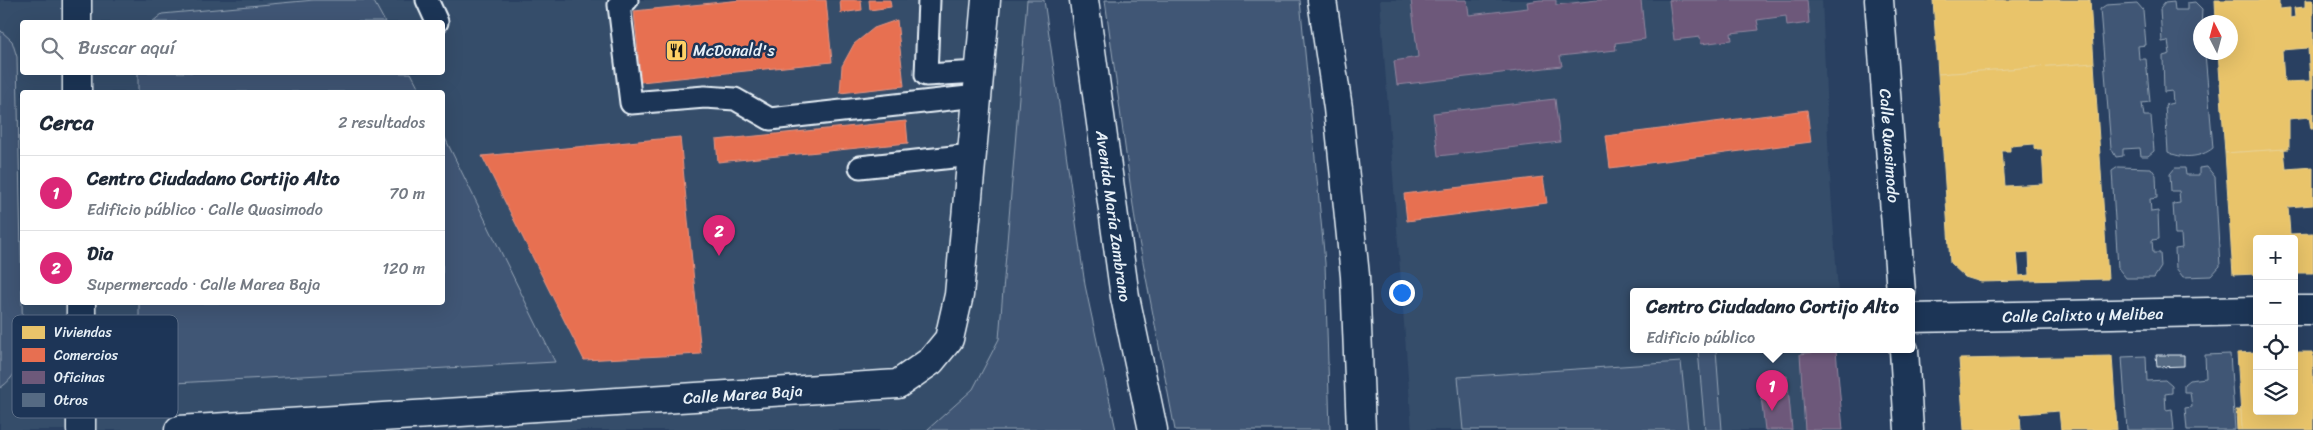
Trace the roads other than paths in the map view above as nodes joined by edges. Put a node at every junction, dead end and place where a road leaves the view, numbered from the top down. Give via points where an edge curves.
1 (78, 0) edge
2 (427, 0) edge
3 (627, 0) edge
4 (929, 0) edge
5 (986, 0) edge
6 (1084, 0) edge
7 (1322, 0) edge
8 (1879, 0) edge
9 (77, 20) edge
10 (436, 20) edge
11 (77, 75) edge
12 (978, 84) junction
13 (77, 90) edge
14 (972, 155) junction
15 (860, 167) dead end
16 (1900, 288) edge
17 (2298, 310) edge
18 (2313, 310) edge
19 (2253, 311) edge
20 (1915, 318) edge
21 (1904, 353) edge
22 (179, 430) edge
23 (1153, 430) edge
24 (1361, 430) edge
25 (1909, 430) edge

1 - 9 street
2 - 10 lane
3 - 12 lane via 619,5 631,103 706,97 735,99 770,119
4 - 12 lane via 926,75
5 - 12 street, Calle Marea Baja
6 - 23 street, Avenida María Zambrano via 1125,297
7 - 24 street via 1338,108 1355,276
8 - 16 street, Calle Quasimodo
11 - 13 street
12 - 14 street, Calle Marea Baja
14 - 15 lane
14 - 22 street, Calle Marea Baja via 959,295 949,339 931,361 898,384
17 - 18 street
19 - 20 street, Calle Calixto y Melibea
21 - 25 street

